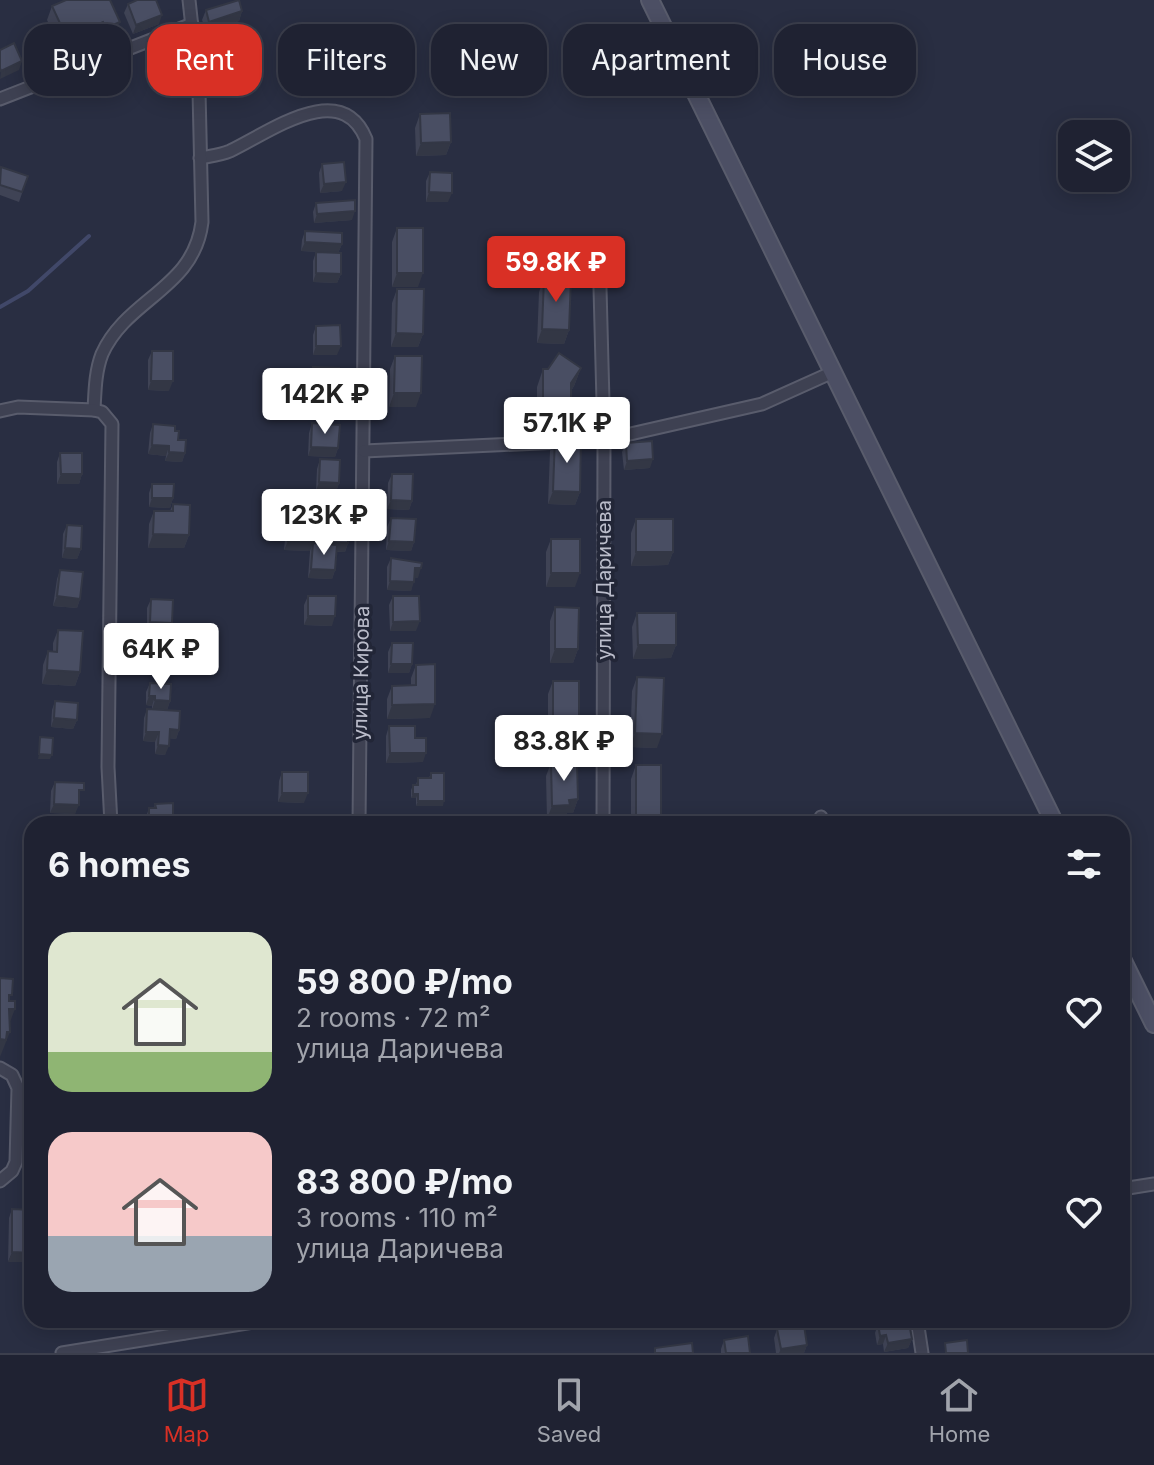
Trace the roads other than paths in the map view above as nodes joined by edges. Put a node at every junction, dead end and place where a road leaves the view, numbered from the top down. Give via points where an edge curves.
1 (189, 0) edge
2 (650, 0) edge
3 (192, 24) edge
4 (147, 42) edge
5 (199, 96) edge
6 (0, 99) edge
7 (200, 158) junction
8 (600, 288) dead end
9 (833, 372) junction
10 (94, 410) junction
11 (0, 411) edge
12 (604, 440) junction
13 (364, 451) junction
14 (111, 816) edge
15 (359, 816) edge
16 (603, 816) edge
17 (1051, 816) edge
18 (1130, 975) edge
19 (1154, 1024) edge
20 (0, 1068) edge
21 (0, 1181) edge
22 (1154, 1184) edge
23 (1130, 1188) edge
24 (184, 1328) edge
25 (216, 1328) edge
26 (918, 1328) edge
27 (184, 1333) junction
28 (62, 1353) edge
29 (922, 1353) edge

1 - 3 street
2 - 9 main road
4 - 6 street
5 - 7 street
7 - 10 street via 202,222 194,255 112,337 101,356
7 - 13 street, улица Кирова via 226,153 317,112 347,113 360,124 366,139
8 - 12 street, улица Даричева
9 - 12 street via 762,404
9 - 17 main road
10 - 11 street
10 - 14 street via 112,424
12 - 13 street
12 - 16 street, улица Даричева
13 - 15 street, улица Кирова
18 - 19 main road
20 - 21 street via 12,1075 18,1088 16,1162
22 - 23 street
24 - 27 street
25 - 27 street
26 - 29 street
27 - 28 street

